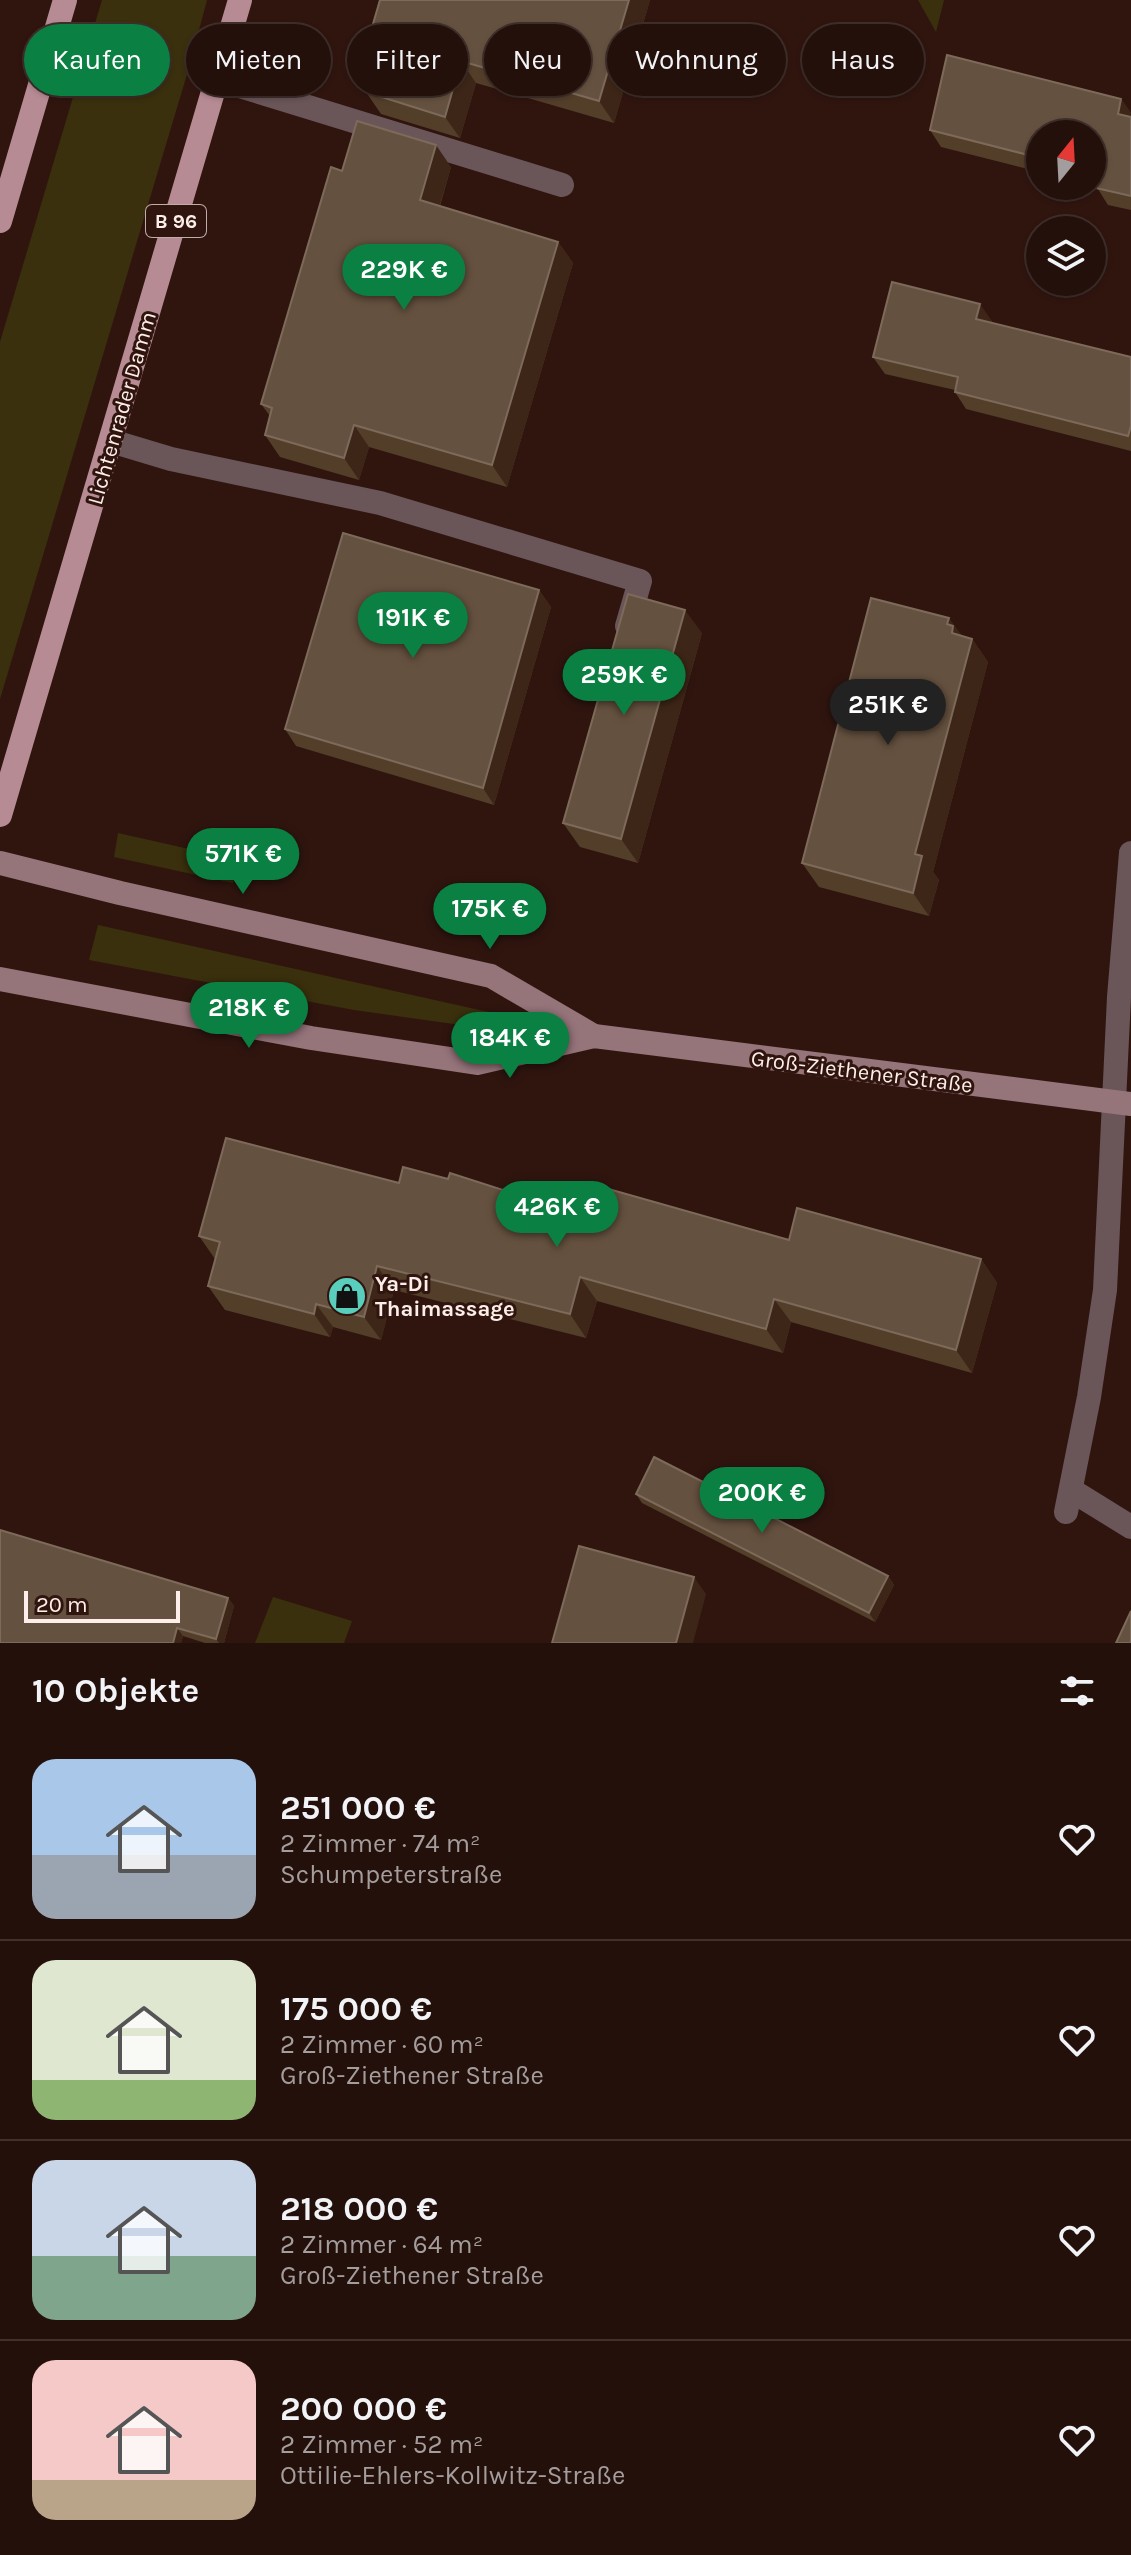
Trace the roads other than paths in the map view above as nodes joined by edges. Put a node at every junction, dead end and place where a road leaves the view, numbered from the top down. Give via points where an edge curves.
1 (65, 0) edge
2 (240, 0) edge
3 (233, 24) edge
4 (212, 96) edge
5 (272, 96) edge
6 (562, 185) dead end
7 (0, 221) edge
8 (111, 441) junction
9 (622, 642) edge
10 (0, 815) edge
11 (1131, 853) edge
12 (0, 863) edge
13 (0, 979) edge
14 (594, 1036) junction
15 (1123, 1103) edge
16 (1131, 1527) edge

1 - 7 main road
2 - 3 main road, Lichtenrader Damm / B 96
4 - 8 main road, Lichtenrader Damm / B 96
5 - 6 street
8 - 9 street via 171,459 380,503 640,581
8 - 10 main road, Lichtenrader Damm / B 96
11 - 15 street via 1119,997
12 - 14 street, Groß-Ziethener Straße via 491,976
13 - 14 street, Groß-Ziethener Straße via 311,1038 477,1063
14 - 15 street, Groß-Ziethener Straße
15 - 16 street via 1105,1290 1069,1501

